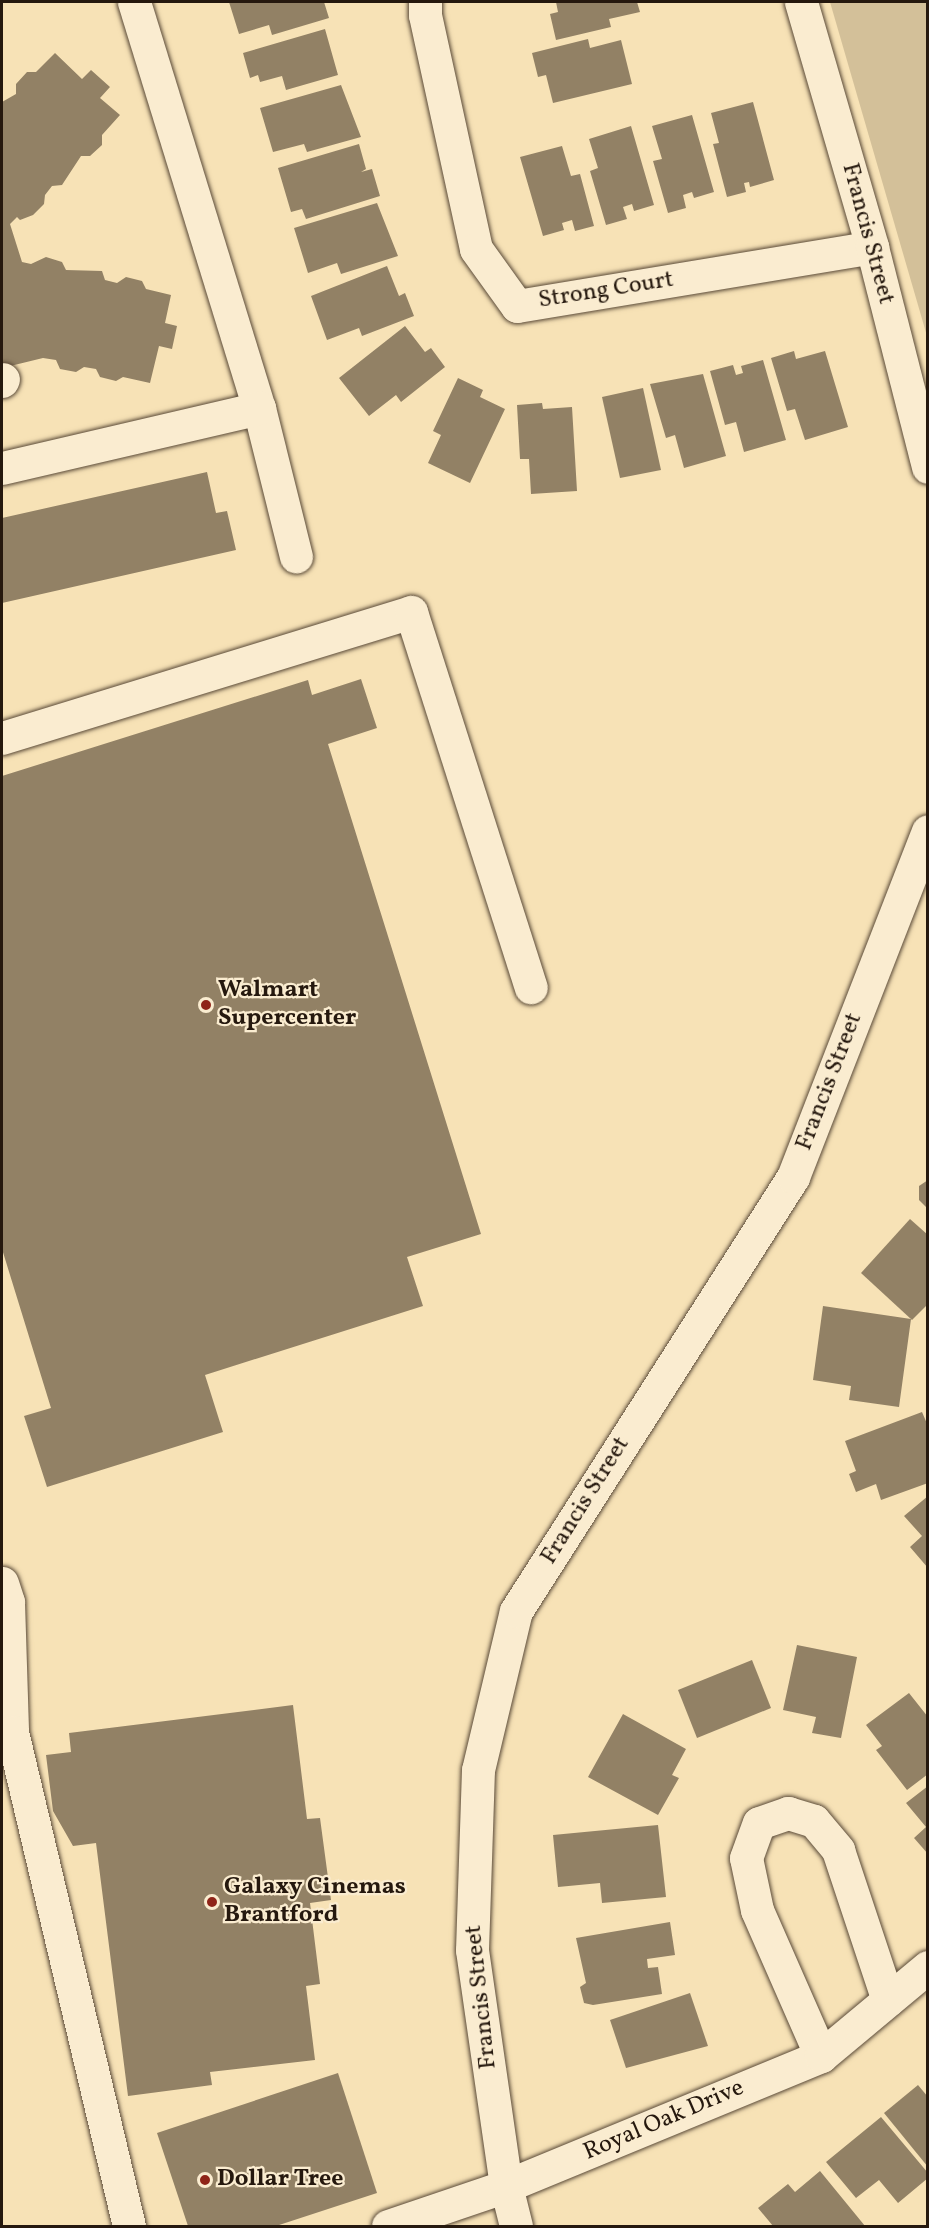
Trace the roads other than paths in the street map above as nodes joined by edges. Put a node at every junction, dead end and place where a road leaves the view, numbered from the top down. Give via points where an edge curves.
1 (134, 2) edge
2 (425, 2) edge
3 (801, 2) edge
4 (872, 247) junction
5 (259, 408) junction
6 (2, 468) edge
7 (927, 468) edge
8 (296, 556) dead end
9 (2, 738) edge
10 (927, 831) edge
11 (531, 987) dead end
12 (2, 1583) edge
13 (7, 1734) edge
14 (927, 1967) edge
15 (888, 2000) junction
16 (821, 2056) junction
17 (506, 2186) junction
18 (129, 2226) edge
19 (388, 2226) edge
20 (516, 2226) edge

1 - 5 street
2 - 4 street, Strong Court via 476,249 517,306
3 - 4 street, Francis Street
4 - 7 street, Francis Street
5 - 6 street
5 - 8 street
9 - 11 street via 411,612
10 - 17 street, Francis Street via 793,1177 516,1611 478,1770 472,1950
12 - 13 street via 8,1602
13 - 18 street
14 - 15 street, Royal Oak Drive
15 - 16 street, Royal Oak Drive
15 - 16 street via 838,1850 814,1821 788,1813 759,1823 746,1858 757,1910
16 - 17 street, Royal Oak Drive
17 - 19 street, Royal Oak Drive
17 - 20 street, Francis Street

